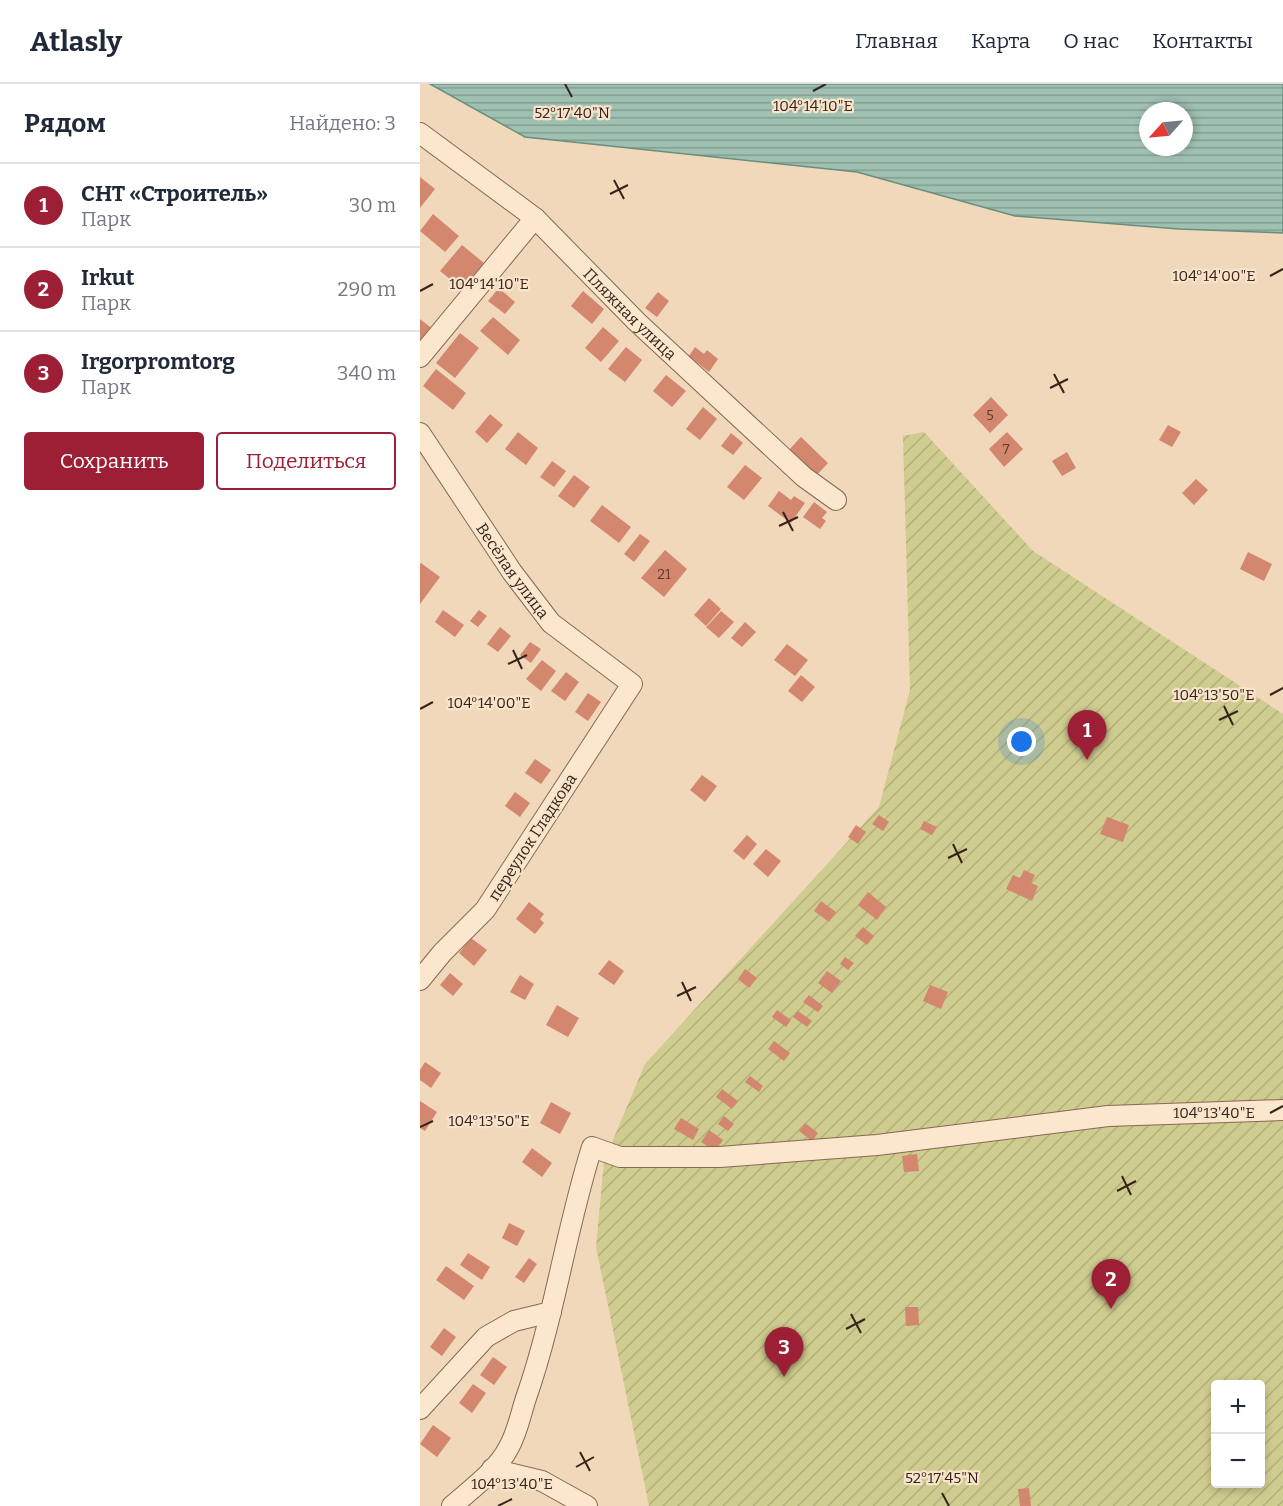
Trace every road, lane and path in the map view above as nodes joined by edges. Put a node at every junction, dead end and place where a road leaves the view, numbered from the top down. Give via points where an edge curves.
1 (420, 133) edge
2 (535, 218) junction
3 (420, 357) edge
4 (420, 433) edge
5 (836, 500) dead end
6 (632, 684) joint
7 (420, 980) edge
8 (1283, 1110) edge
9 (551, 1312) junction
10 (420, 1409) edge
11 (492, 1469) junction
12 (452, 1506) edge
13 (587, 1506) edge

1 - 2 street, Пляжная улица
2 - 3 street
2 - 5 street, Пляжная улица via 637,322 804,477
4 - 6 street, Весёлая улица via 512,572 551,623
6 - 7 street, переулок Гладкова via 485,910
8 - 9 street via 1108,1116 877,1145 720,1157 620,1157 592,1148 576,1196
9 - 10 street via 514,1321 486,1337
9 - 11 street via 516,1431 509,1449
11 - 12 street
11 - 13 street via 542,1482

